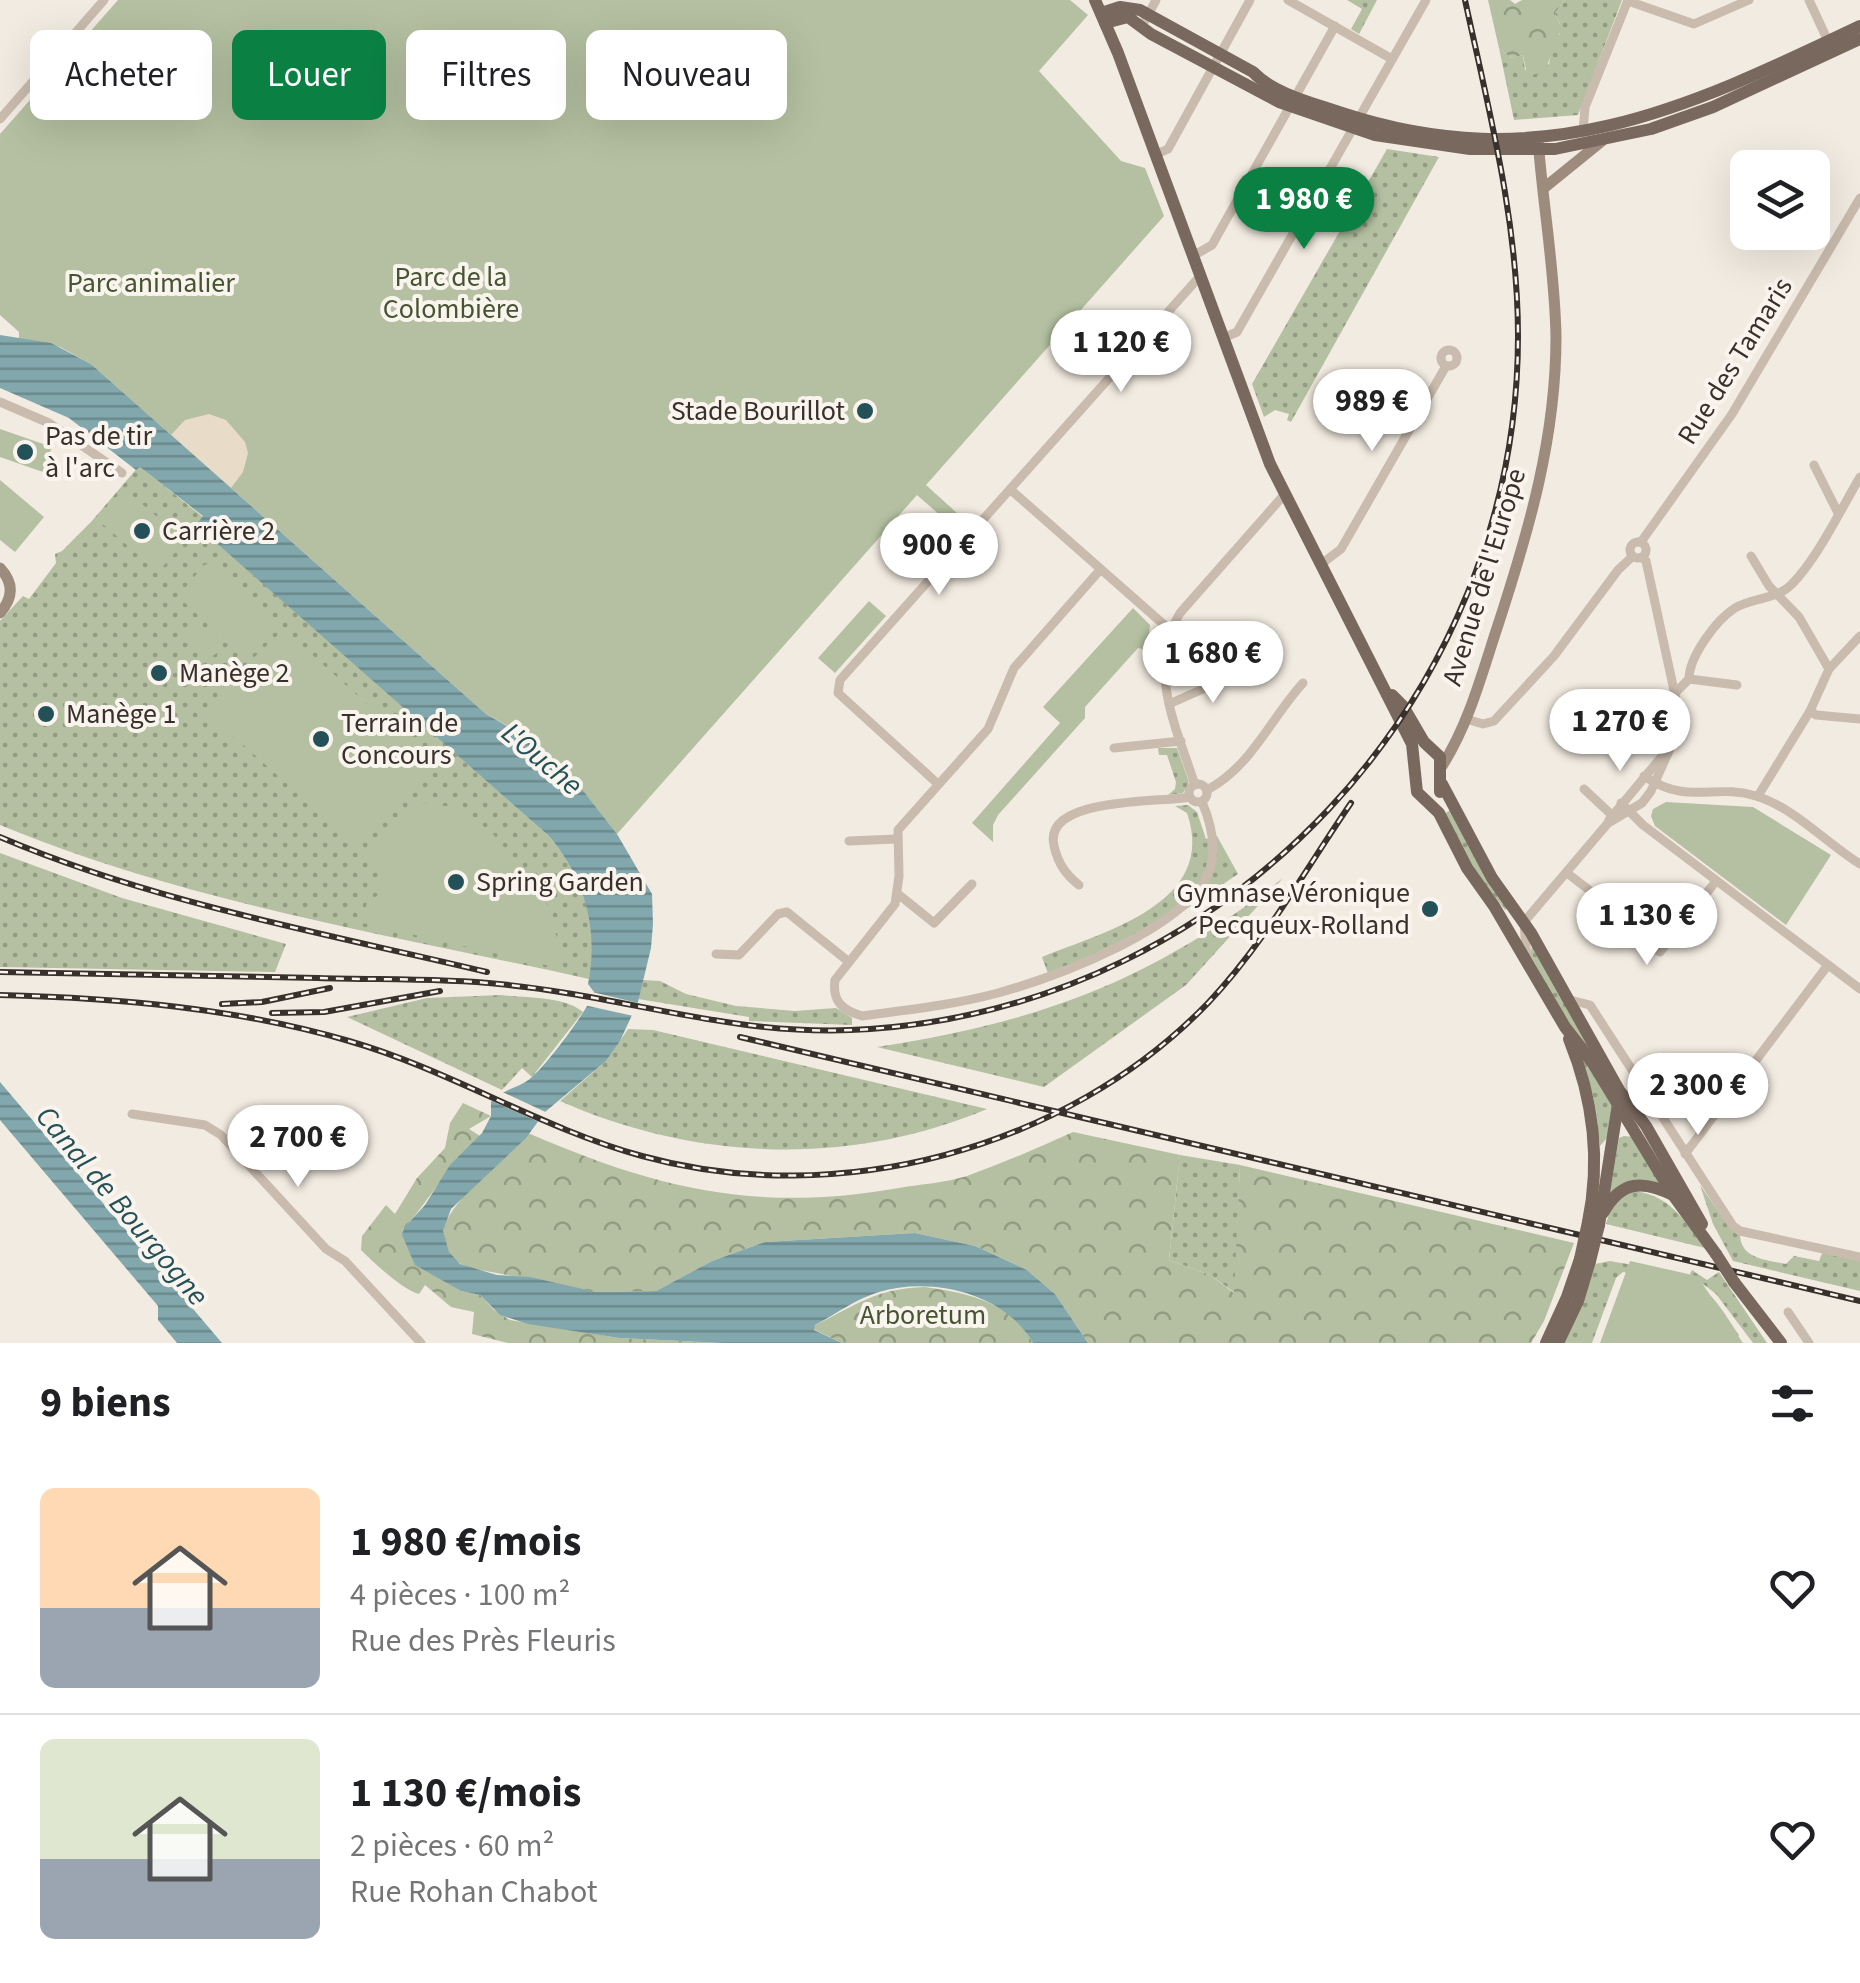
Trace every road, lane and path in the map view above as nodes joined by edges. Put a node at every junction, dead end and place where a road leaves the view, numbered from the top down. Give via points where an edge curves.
1 (104, 0) edge
2 (1156, 0) edge
3 (1250, 0) edge
4 (1288, 0) edge
5 (1426, 0) edge
6 (1628, 0) edge
7 (1749, 0) edge
8 (1808, 0) edge
9 (1100, 12) edge
10 (1145, 20) junction
11 (1335, 26) junction
12 (1860, 26) edge
13 (1860, 39) edge
14 (1828, 41) junction
15 (1392, 60) junction
16 (1216, 61) junction
17 (1293, 101) junction
18 (0, 119) edge
19 (1356, 124) junction
20 (1584, 138) junction
21 (1602, 141) junction
22 (1538, 144) junction
23 (1155, 155) junction
24 (1544, 188) junction
25 (1860, 198) edge
26 (1194, 256) junction
27 (1200, 275) junction
28 (1223, 338) junction
29 (1446, 366) dead end
30 (0, 402) edge
31 (1814, 466) dead end
32 (122, 474) dead end
33 (1860, 478) edge
34 (1012, 490) junction
35 (1284, 495) junction
36 (1838, 513) junction
37 (1638, 556) junction
38 (1751, 556) dead end
39 (1320, 565) junction
40 (0, 568) edge
41 (1100, 570) junction
42 (1777, 595) junction
43 (0, 613) edge
44 (1170, 630) junction
45 (1860, 636) edge
46 (1220, 668) dead end
47 (1670, 668) junction
48 (1829, 669) junction
49 (1689, 674) junction
50 (1303, 683) dead end
51 (1736, 685) dead end
52 (1387, 690) junction
53 (1674, 694) junction
54 (1169, 704) junction
55 (1810, 711) junction
56 (1466, 719) junction
57 (1860, 719) edge
58 (1457, 738) junction
59 (1181, 741) junction
60 (1114, 748) dead end
61 (1431, 749) junction
62 (1668, 750) junction
63 (1416, 758) junction
64 (1442, 766) junction
65 (1644, 776) junction
66 (1654, 783) junction
67 (938, 784) junction
68 (1442, 784) junction
69 (1195, 785) junction
70 (1584, 789) dead end
71 (1207, 790) junction
72 (1758, 796) junction
73 (1190, 797) junction
74 (1427, 799) junction
75 (1202, 802) junction
76 (1625, 808) junction
77 (1612, 818) junction
78 (896, 839) junction
79 (850, 841) dead end
80 (1860, 864) edge
81 (1567, 873) junction
82 (1716, 881) junction
83 (972, 884) dead end
84 (1079, 885) dead end
85 (898, 894) junction
86 (1494, 906) junction
87 (1524, 922) junction
88 (716, 954) dead end
89 (850, 962) junction
90 (1528, 963) junction
91 (1828, 965) junction
92 (1860, 989) edge
93 (1570, 1000) junction
94 (1565, 1027) junction
95 (1618, 1097) junction
96 (132, 1114) dead end
97 (1636, 1134) junction
98 (1613, 1137) junction
99 (1658, 1147) junction
100 (1685, 1154) junction
101 (1595, 1166) junction
102 (1673, 1196) junction
103 (1594, 1223) junction
104 (1716, 1254) junction
105 (1860, 1256) edge
106 (1585, 1260) junction
107 (1788, 1312) dead end
108 (421, 1343) edge
109 (1546, 1343) edge
110 (1558, 1343) edge
111 (1780, 1343) edge
112 (1810, 1343) edge

1 - 18 street
2 - 10 street
3 - 16 street
4 - 11 street
5 - 15 street
6 - 7 street via 1694,24
6 - 20 street via 1585,107
8 - 14 street
9 - 10 main road
9 - 23 main road
10 - 16 main road
11 - 15 street
11 - 17 street
12 - 14 main road
13 - 21 main road via 1712,107
14 - 20 main road via 1695,101
15 - 19 street
16 - 17 main road
16 - 23 street via 1168,149
17 - 19 main road
17 - 26 street via 1212,244
19 - 22 main road via 1441,147
19 - 28 street via 1237,332
20 - 21 main road
20 - 22 main road
21 - 24 main road
22 - 24 main road, Avenue de l'Europe
23 - 26 main road
24 - 56 main road, Avenue de l'Europe via 1556,339 1544,472
25 - 37 street, Rue des Tamaris via 1732,414 1641,542 1646,548
26 - 27 main road
27 - 28 main road
27 - 34 street
28 - 35 main road
29 - 39 street via 1340,549
30 - 32 street via 49,423
31 - 36 street
33 - 36 street
34 - 41 street
34 - 67 street via 840,680 838,693
35 - 39 main road
35 - 44 street
36 - 42 street via 1799,577
37 - 47 street via 1646,561
37 - 56 street via 1618,570 1554,656 1494,721
38 - 42 street
39 - 52 main road
40 - 43 main road via 11,583
41 - 44 street
41 - 67 street via 1014,668 988,728
42 - 48 street via 1799,617
42 - 49 street via 1734,609
44 - 54 street via 1163,676
45 - 48 street
46 - 54 street via 1212,685
47 - 49 street
47 - 53 street
48 - 55 street
49 - 51 street
49 - 53 street
50 - 71 street via 1257,748
52 - 61 main road
52 - 63 main road
53 - 62 street via 1677,725
54 - 59 street
55 - 57 street
55 - 72 street
56 - 58 main road, Avenue de l'Europe
58 - 61 main road
58 - 64 main road, Avenue de l'Europe
59 - 60 street
59 - 69 street
61 - 63 main road
61 - 64 main road
62 - 65 street
62 - 66 street
63 - 74 main road via 1415,788
64 - 68 main road
65 - 66 street
65 - 76 street
66 - 72 street via 1674,792
66 - 76 street via 1642,802
67 - 78 street
68 - 74 main road
68 - 87 main road via 1492,878
69 - 71 street
69 - 73 street
70 - 77 street
71 - 75 street
72 - 80 street
73 - 75 street
73 - 84 street via 1068,814 1055,829 1054,846 1064,874
74 - 86 main road
75 - 89 street via 1213,841 1210,868 1189,902 1084,962 997,993 862,1016 836,998 835,980
76 - 77 street
76 - 82 street
77 - 81 street
78 - 79 street
78 - 85 street
81 - 82 street via 1660,952
81 - 87 street
82 - 91 street
83 - 85 street via 934,923
85 - 89 street
86 - 87 street
86 - 90 main road
87 - 90 street
87 - 93 main road
88 - 89 street via 739,955 787,912
90 - 94 main road
91 - 92 street
91 - 100 street
93 - 95 main road
93 - 100 street via 1590,1006
94 - 95 main road
94 - 101 main road via 1587,1094
95 - 97 main road
95 - 98 main road
95 - 99 main road
96 - 108 street via 205,1125 221,1135
97 - 98 main road
97 - 99 main road
97 - 102 main road
98 - 101 main road
98 - 103 main road
99 - 104 main road
100 - 105 street via 1736,1229
101 - 103 main road
102 - 103 main road via 1651,1185 1628,1187
102 - 104 main road
103 - 106 main road, bridge
104 - 111 main road, bridge
106 - 109 main road
106 - 110 main road via 1578,1302
107 - 112 street

